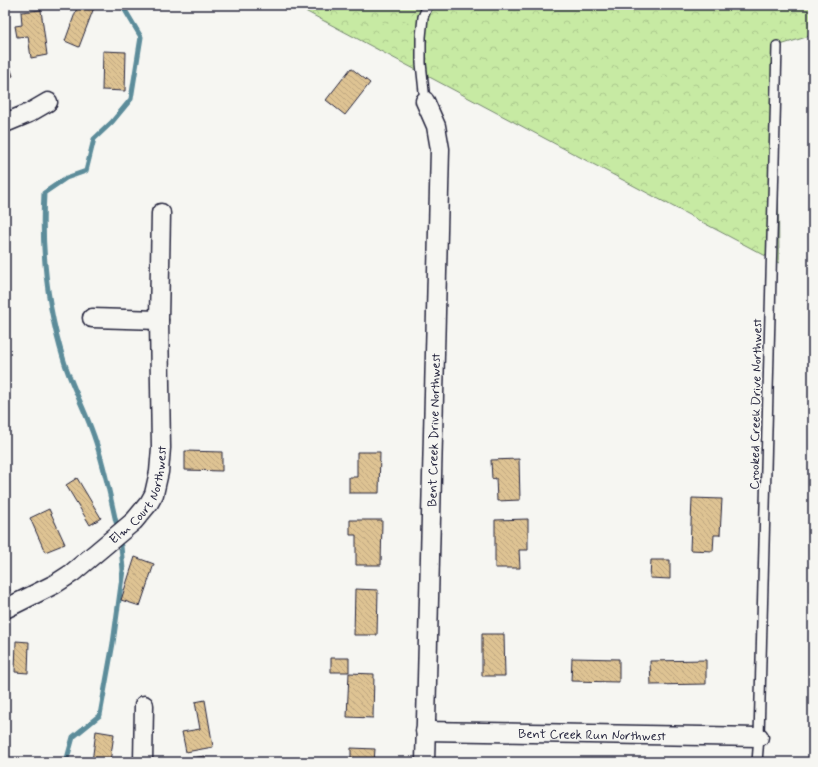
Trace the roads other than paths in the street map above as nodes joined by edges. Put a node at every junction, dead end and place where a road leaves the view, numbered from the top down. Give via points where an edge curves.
1 (428, 5) edge
2 (776, 46) dead end
3 (425, 101) joint
4 (48, 102) dead end
5 (5, 123) edge
6 (161, 213) dead end
7 (92, 318) dead end
8 (159, 320) junction
9 (5, 609) edge
10 (144, 705) dead end
11 (425, 731) junction
12 (759, 737) junction
13 (143, 762) edge
14 (425, 762) edge
15 (757, 762) edge

1 - 3 lane via 423,17 421,37
2 - 12 lane, Crooked Creek Drive Northwest
3 - 11 street, Bent Creek Drive Northwest via 436,126 440,149
4 - 5 street
6 - 8 street, Elm Court Northwest
7 - 8 street
8 - 9 street, Elm Court Northwest via 161,448 157,483 149,503 134,521 72,573
10 - 13 street
11 - 12 street, Bent Creek Run Northwest
11 - 14 street, Bent Creek Drive Northwest
12 - 15 lane, Crooked Creek Drive Northwest

